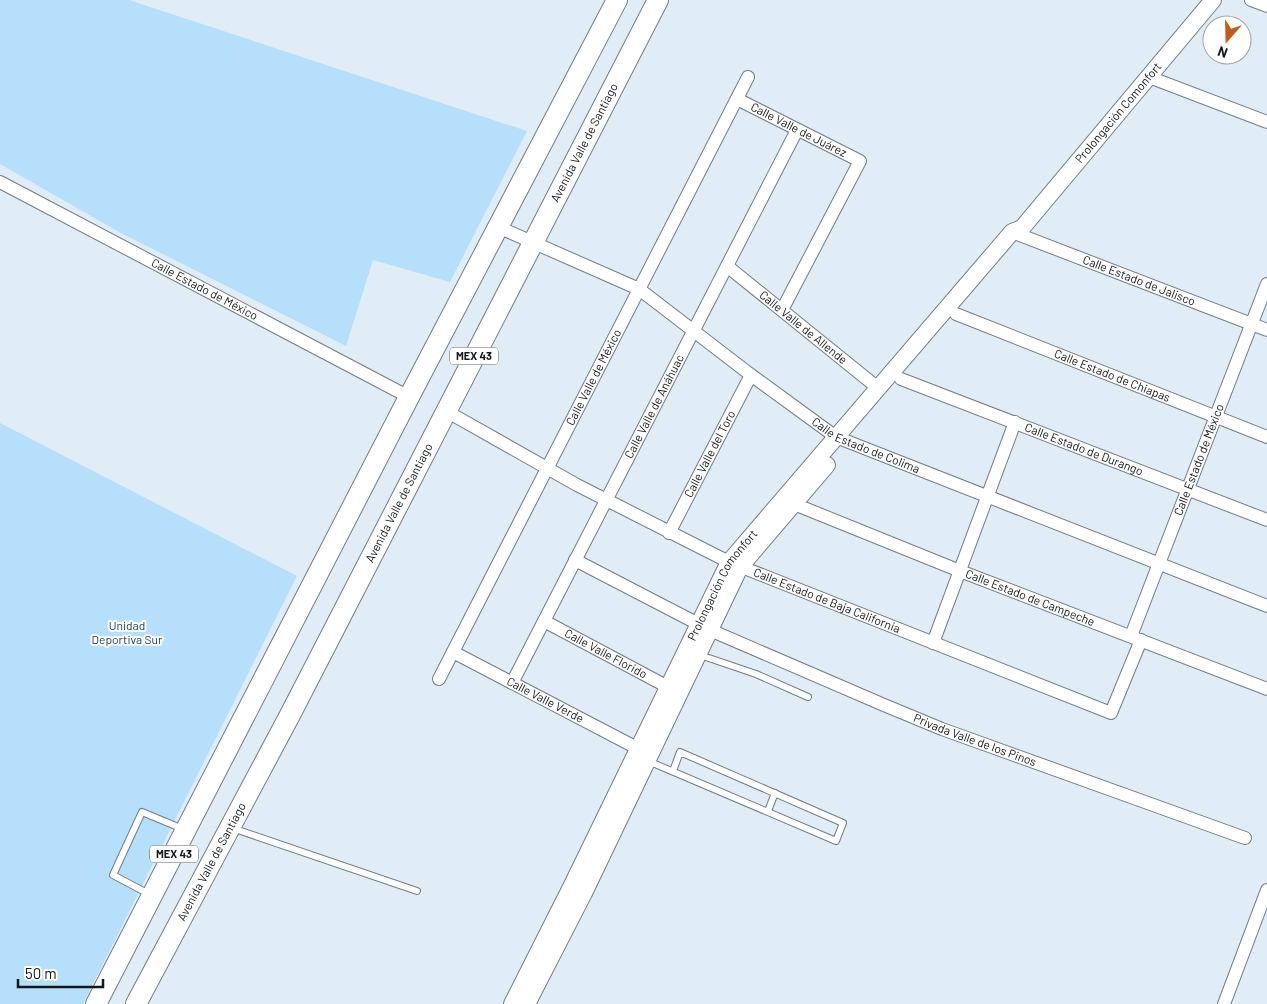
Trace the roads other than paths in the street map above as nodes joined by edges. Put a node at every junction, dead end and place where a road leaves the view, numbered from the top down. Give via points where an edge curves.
1 (617, 0) edge
2 (658, 0) edge
3 (1213, 0) edge
4 (1251, 0) edge
5 (1267, 6) edge
6 (748, 77) dead end
7 (1149, 77) junction
8 (737, 99) junction
9 (1267, 122) edge
10 (797, 130) junction
11 (0, 182) edge
12 (498, 227) junction
13 (1018, 232) junction
14 (533, 242) junction
15 (727, 266) junction
16 (1267, 284) edge
17 (639, 289) junction
18 (782, 310) junction
19 (956, 314) junction
20 (1252, 324) junction
21 (1267, 330) edge
22 (693, 331) junction
23 (751, 375) junction
24 (901, 379) junction
25 (878, 388) junction
26 (409, 397) junction
27 (446, 411) junction
28 (1216, 416) junction
29 (1015, 422) junction
30 (1267, 437) edge
31 (841, 439) junction
32 (547, 469) junction
33 (1188, 489) junction
34 (987, 496) junction
35 (606, 500) junction
36 (794, 504) junction
37 (1267, 520) edge
38 (669, 533) junction
39 (575, 560) junction
40 (1159, 564) junction
41 (734, 565) junction
42 (960, 571) junction
43 (1267, 606) edge
44 (544, 620) junction
45 (704, 627) junction
46 (1136, 638) junction
47 (934, 643) junction
48 (453, 652) junction
49 (698, 654) junction
50 (439, 679) dead end
51 (512, 683) junction
52 (668, 687) junction
53 (1267, 689) edge
54 (808, 697) dead end
55 (1111, 713) joint
56 (637, 748) junction
57 (648, 761) junction
58 (672, 771) junction
59 (775, 793) junction
60 (768, 811) junction
61 (231, 827) junction
62 (186, 830) junction
63 (1245, 838) dead end
64 (1267, 890) edge
65 (417, 891) dead end
66 (152, 896) junction
67 (96, 1004) edge
68 (136, 1004) edge
69 (512, 1004) edge
70 (526, 1004) edge
71 (1224, 1004) edge

1 - 12 main road, MEX 43
2 - 14 main road, Avenida Valle de Santiago / MEX 43
3 - 7 street, Prolongación Comonfort
4 - 5 street
6 - 8 street, Calle Valle de México
7 - 9 street
7 - 13 street, Prolongación Comonfort
8 - 10 street, Calle Valle de Juárez
8 - 17 street, Calle Valle de México
10 - 15 street, Calle Valle de Anáhuac
10 - 18 street, Calle Valle de Juárez via 860,161
11 - 26 street, Calle Estado de México
12 - 14 street, Calle Estado de Colima
12 - 26 main road, MEX 43
13 - 19 street, Prolongación Comonfort
13 - 20 street, Calle Estado de Jalisco
13 - 25 street, Prolongación Comonfort
14 - 17 street, Calle Estado de Colima
14 - 27 main road, Avenida Valle de Santiago / MEX 43
15 - 18 street, Calle Valle de Allende
15 - 22 street, Calle Valle de Anáhuac
16 - 20 street, Calle Estado de México
17 - 22 street, Calle Estado de Colima
17 - 32 street, Calle Valle de México
18 - 25 street, Calle Valle de Allende
19 - 24 street, Prolongación Comonfort
19 - 28 street, Calle Estado de Chiapas
20 - 21 street, Calle Estado de Jalisco
20 - 28 street, Calle Estado de México
22 - 23 street, Calle Estado de Colima
22 - 35 street, Calle Valle de Anáhuac
23 - 31 street, Calle Estado de Colima
23 - 38 street, Calle Valle del Toro
24 - 29 street, Calle Estado de Durango
24 - 31 street, Prolongación Comonfort
25 - 31 street, Prolongación Comonfort
26 - 62 main road, MEX 43
27 - 32 street, Calle Estado de Baja California
27 - 61 main road, Avenida Valle de Santiago / MEX 43
28 - 30 street, Calle Estado de Chiapas
28 - 33 street, Calle Estado de México
29 - 33 street, Calle Estado de Durango
29 - 34 street
31 - 34 street, Calle Estado de Colima
31 - 36 street, Prolongación Comonfort
31 - 41 street, Prolongación Comonfort
32 - 35 street, Calle Estado de Baja California
32 - 48 street, Calle Valle de México
33 - 37 street, Calle Estado de Durango
33 - 40 street, Calle Estado de México
34 - 40 street, Calle Estado de Colima
34 - 42 street
35 - 38 street, Calle Estado de Baja California
35 - 39 street, Calle Valle de Anáhuac
36 - 41 street, Prolongación Comonfort
36 - 42 street, Calle Estado de Campeche
38 - 41 street, Calle Estado de Baja California
39 - 44 street, Calle Valle de Anáhuac
39 - 45 street, Privada Valle de los Pinos
40 - 43 street, Calle Estado de Colima
40 - 46 street, Calle Estado de México
41 - 45 street, Prolongación Comonfort
41 - 47 street, Calle Estado de Baja California
42 - 46 street, Calle Estado de Campeche
42 - 47 street
44 - 51 street, Calle Valle de Anáhuac
44 - 52 street, Calle Valle Florido
45 - 49 street, Prolongación Comonfort
45 - 52 street, Prolongación Comonfort
45 - 63 street, Privada Valle de los Pinos via 942,729
46 - 53 street, Calle Estado de Campeche
46 - 55 street, Calle Estado de México
47 - 55 street, Calle Estado de Baja California
48 - 50 street, Calle Valle de México
48 - 51 street, Calle Valle Verde
49 - 54 lane
49 - 57 street, Prolongación Comonfort
51 - 56 street, Calle Valle Verde
52 - 56 street, Prolongación Comonfort
56 - 69 street, Prolongación Comonfort
57 - 58 lane
57 - 70 street, Prolongación Comonfort
58 - 59 lane via 680,752
58 - 60 lane
59 - 60 lane
59 - 60 lane via 844,823 836,841
61 - 65 lane
61 - 68 main road, Avenida Valle de Santiago / MEX 43
62 - 66 main road, MEX 43
62 - 66 lane via 142,812 113,875
64 - 71 street
66 - 67 main road, MEX 43

